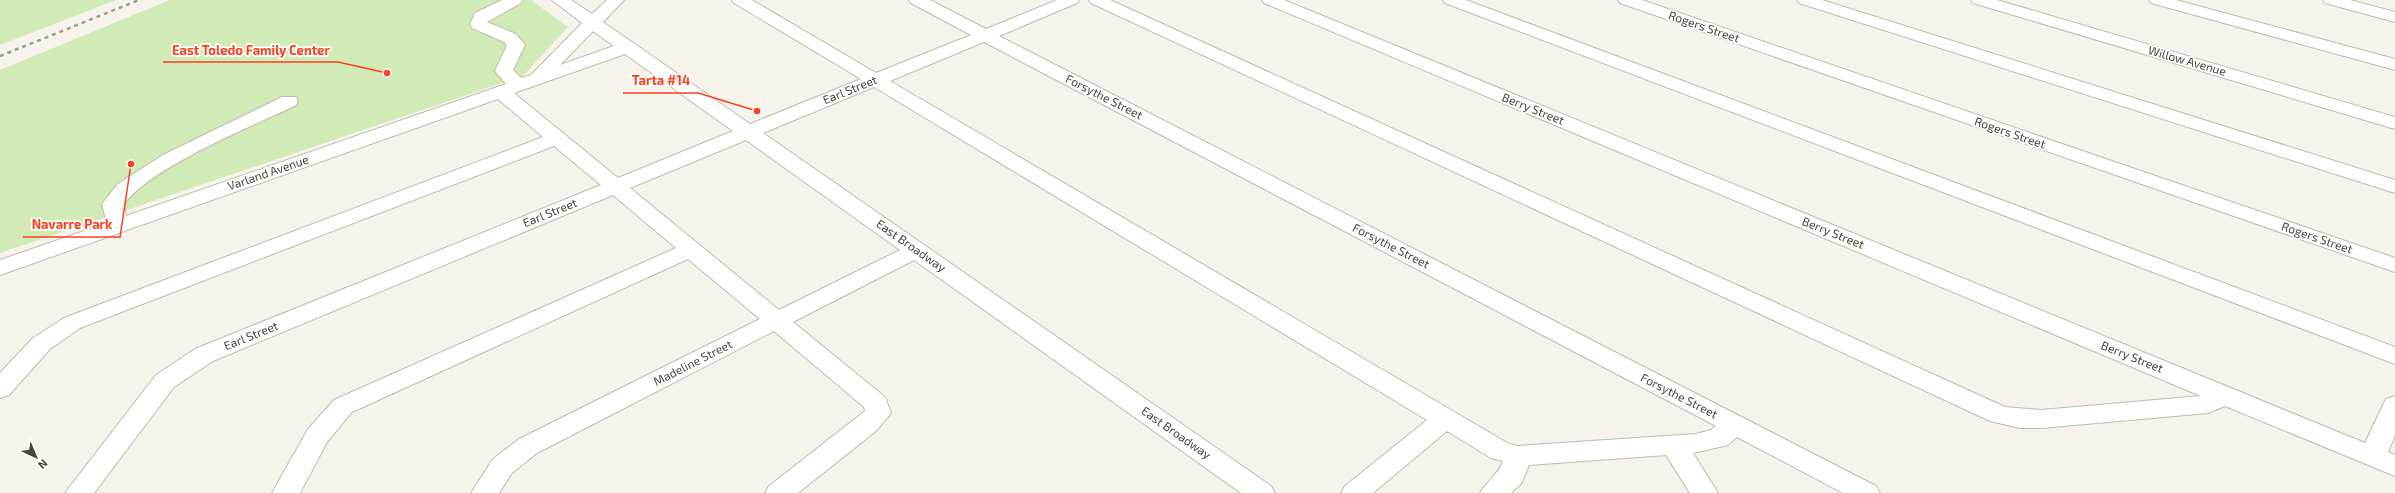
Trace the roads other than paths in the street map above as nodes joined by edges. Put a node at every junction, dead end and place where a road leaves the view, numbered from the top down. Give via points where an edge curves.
1 (515, 0) edge
2 (563, 0) edge
3 (616, 0) edge
4 (740, 0) edge
5 (917, 0) edge
6 (1071, 0) edge
7 (1097, 0) edge
8 (1270, 0) edge
9 (1451, 0) edge
10 (1626, 0) edge
11 (1805, 0) edge
12 (1979, 0) edge
13 (2157, 0) edge
14 (2331, 0) edge
15 (2395, 16) edge
16 (592, 22) junction
17 (985, 35) junction
18 (627, 47) junction
19 (2395, 66) edge
20 (876, 80) junction
21 (518, 84) junction
22 (288, 101) dead end
23 (2395, 123) edge
24 (748, 132) junction
25 (558, 138) junction
26 (617, 186) junction
27 (2395, 187) edge
28 (118, 226) junction
29 (692, 250) junction
30 (916, 250) junction
31 (2395, 265) edge
32 (0, 268) edge
33 (776, 321) junction
34 (2395, 356) edge
35 (0, 389) edge
36 (2220, 393) junction
37 (2395, 405) edge
38 (1446, 418) junction
39 (1735, 425) junction
40 (1674, 445) junction
41 (1518, 456) junction
42 (2384, 461) edge
43 (79, 493) edge
44 (286, 493) edge
45 (485, 493) edge
46 (779, 493) edge
47 (1261, 493) edge
48 (1355, 493) edge
49 (1494, 493) edge
50 (1704, 493) edge
51 (1866, 493) edge

1 - 21 street via 481,17 478,24 510,38 516,45 504,71
2 - 16 street, East Broadway
3 - 16 street, Varland Avenue
4 - 20 street
5 - 17 street, Forsythe Street
6 - 17 street, Earl Street
7 - 36 street via 1999,415 2041,419 2208,404 2217,399
8 - 36 street, Berry Street
9 - 34 street
10 - 31 street, Rogers Street
11 - 27 street
12 - 23 street, Willow Avenue
13 - 19 street
14 - 15 street
16 - 18 street, East Broadway
16 - 21 street, Varland Avenue
17 - 20 street, Earl Street
17 - 39 street, Forsythe Street
18 - 21 street, Varland Avenue
18 - 24 street, East Broadway
20 - 24 street, Earl Street
20 - 38 street
21 - 25 street
21 - 28 street, Varland Avenue
22 - 28 street via 170,159 125,188 113,204
24 - 26 street, Earl Street
24 - 30 street, East Broadway
25 - 26 street
25 - 35 street via 72,323 53,332
26 - 29 street
26 - 43 street, Earl Street via 204,355 165,381
28 - 32 street, Varland Avenue
29 - 33 street
29 - 44 street via 343,406 321,429
30 - 33 street, Madeline Street
30 - 47 street, East Broadway
33 - 45 street, Madeline Street via 517,453 491,479
33 - 46 street via 869,396 876,403 878,413 867,425
36 - 42 street, Berry Street
37 - 42 street
38 - 41 street via 1500,451
38 - 48 street
39 - 40 street via 1719,438
39 - 51 street, Forsythe Street
40 - 41 street
40 - 50 street
41 - 49 street via 1511,478

